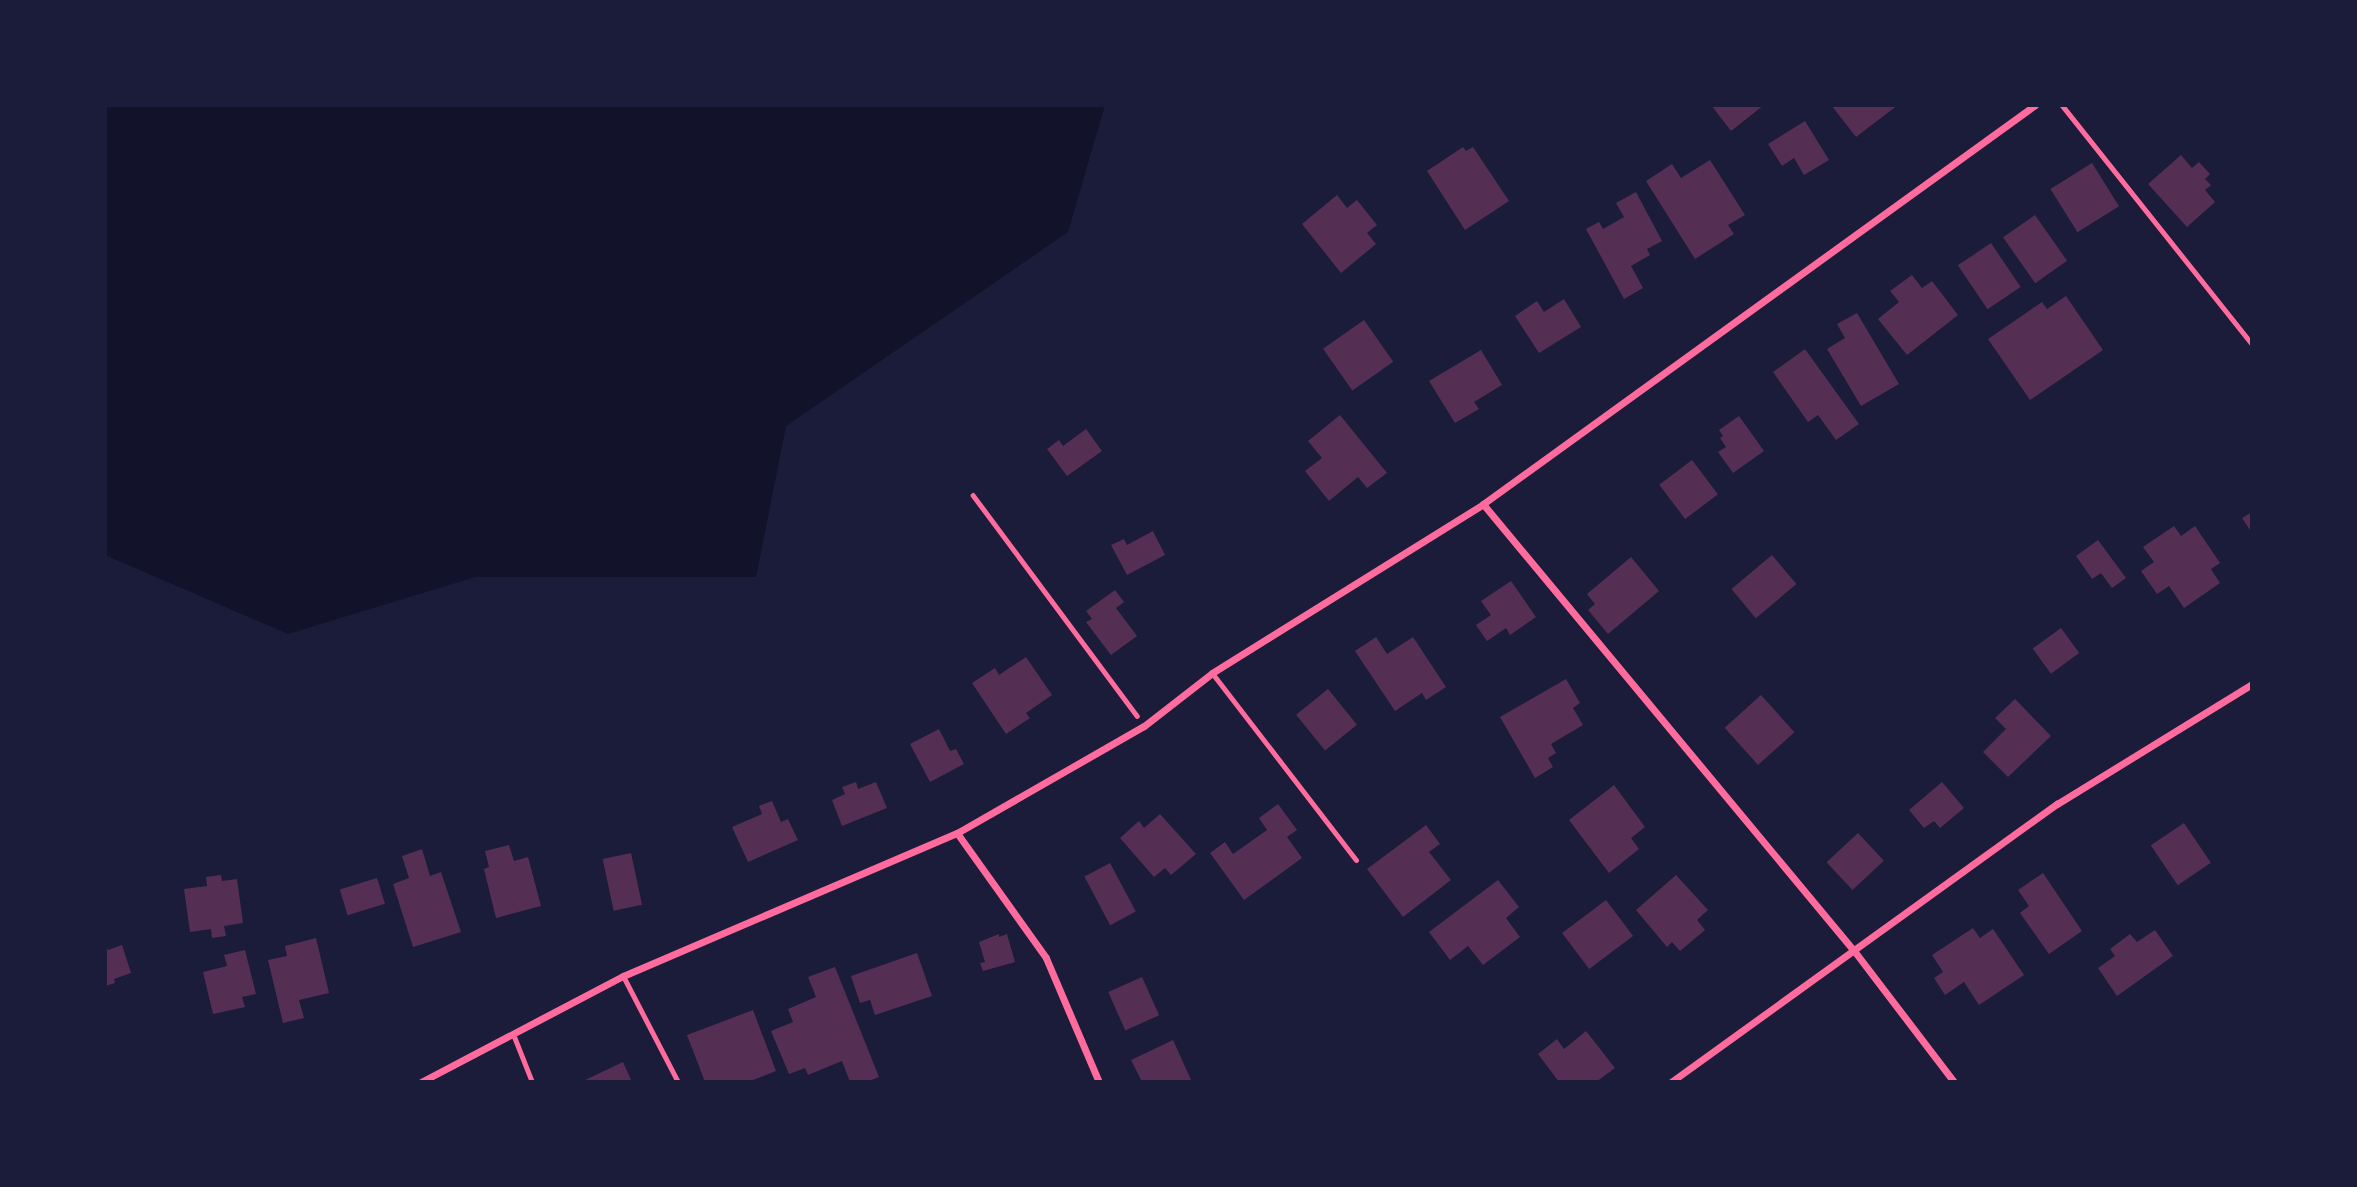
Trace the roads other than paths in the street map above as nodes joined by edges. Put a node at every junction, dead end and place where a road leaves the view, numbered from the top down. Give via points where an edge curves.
1 (2035, 105) edge
2 (1483, 504) junction
3 (1212, 673) junction
4 (2252, 684) edge
5 (957, 833) junction
6 (1356, 860) dead end
7 (1855, 952) junction
8 (623, 976) junction
9 (513, 1034) junction
10 (421, 1082) edge
11 (532, 1082) edge
12 (678, 1082) edge
13 (1099, 1082) edge
14 (1671, 1082) edge
15 (1954, 1082) edge

1 - 2 street
2 - 3 street
2 - 7 street
3 - 5 street via 1144,726
3 - 6 lane
4 - 7 street via 2057,804
5 - 8 street
5 - 13 street via 1046,958
7 - 14 street
7 - 15 street
8 - 9 street
8 - 12 lane
9 - 10 street
9 - 11 lane

